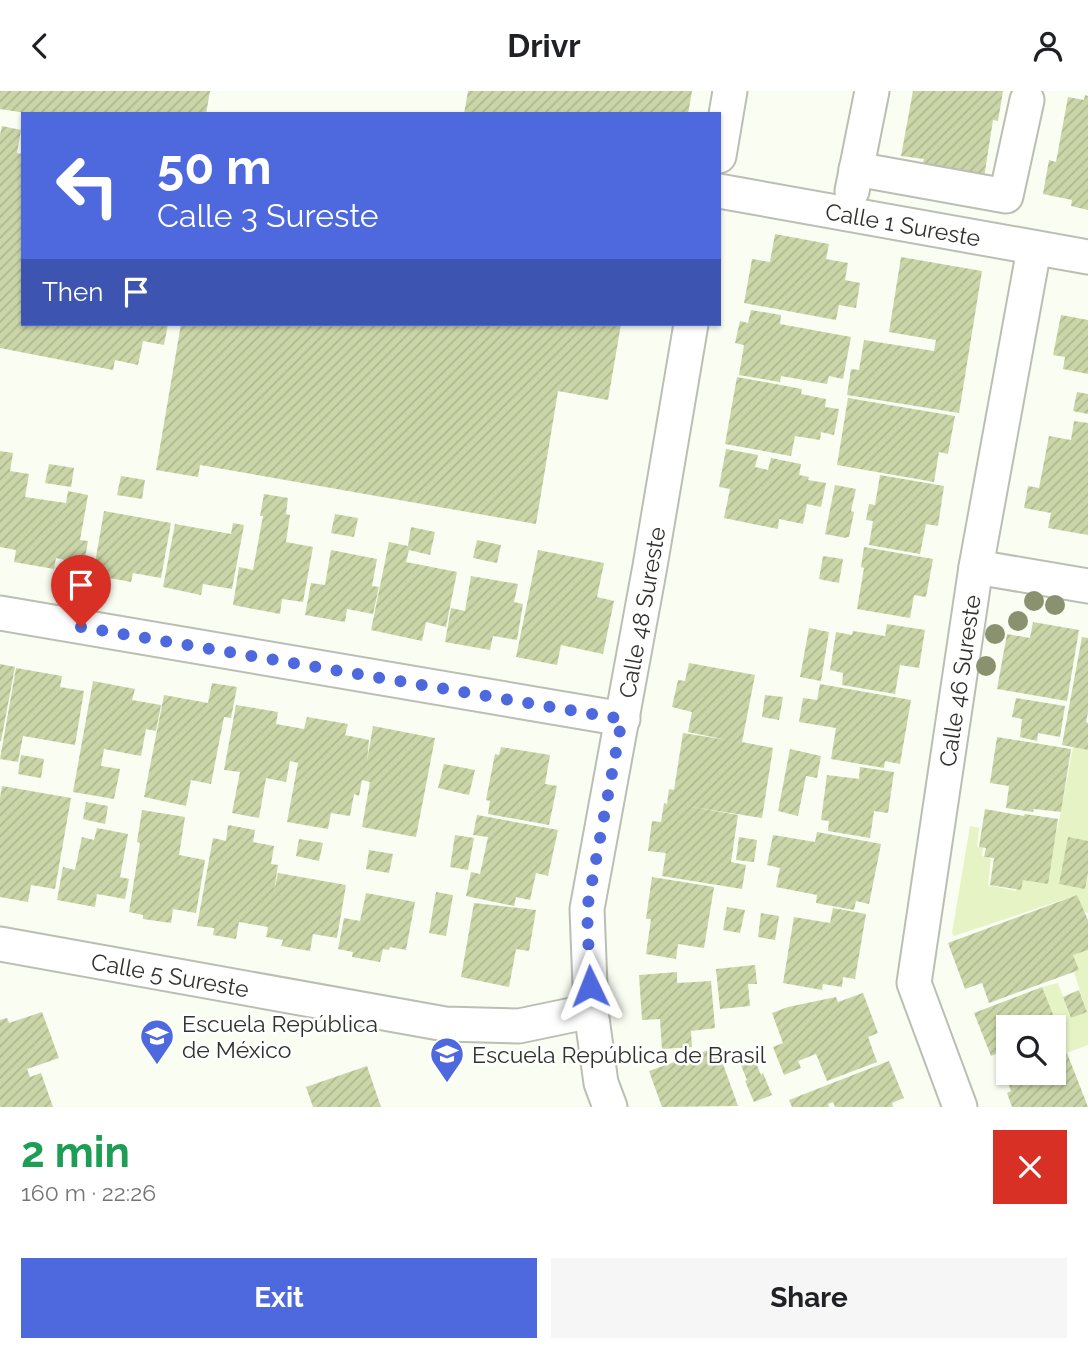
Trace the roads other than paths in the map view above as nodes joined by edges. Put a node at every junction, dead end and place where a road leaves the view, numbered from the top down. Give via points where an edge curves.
1 (730, 91) edge
2 (872, 91) edge
3 (1027, 100) dead end
4 (721, 144) edge
5 (856, 169) junction
6 (721, 191) edge
7 (847, 215) junction
8 (1034, 249) junction
9 (1088, 257) edge
10 (691, 326) edge
11 (976, 567) junction
12 (1088, 586) edge
13 (0, 613) edge
14 (622, 719) junction
15 (0, 944) edge
16 (591, 1011) junction
17 (610, 1107) edge
18 (960, 1107) edge

1 - 4 street
2 - 5 street
3 - 5 street via 1006,195
5 - 7 street
6 - 7 street, Calle 1 Sureste
7 - 8 street, Calle 1 Sureste
8 - 9 street, Calle 1 Sureste
8 - 11 street, Calle 46 Sureste
10 - 14 street, Calle 48 Sureste
11 - 12 street
11 - 18 street, Calle 46 Sureste via 914,983
13 - 14 street
14 - 16 street, Calle 48 Sureste via 587,909
15 - 16 street, Calle 5 Sureste via 445,1024 519,1026
16 - 17 street, Calle 48 Sureste via 601,1083

